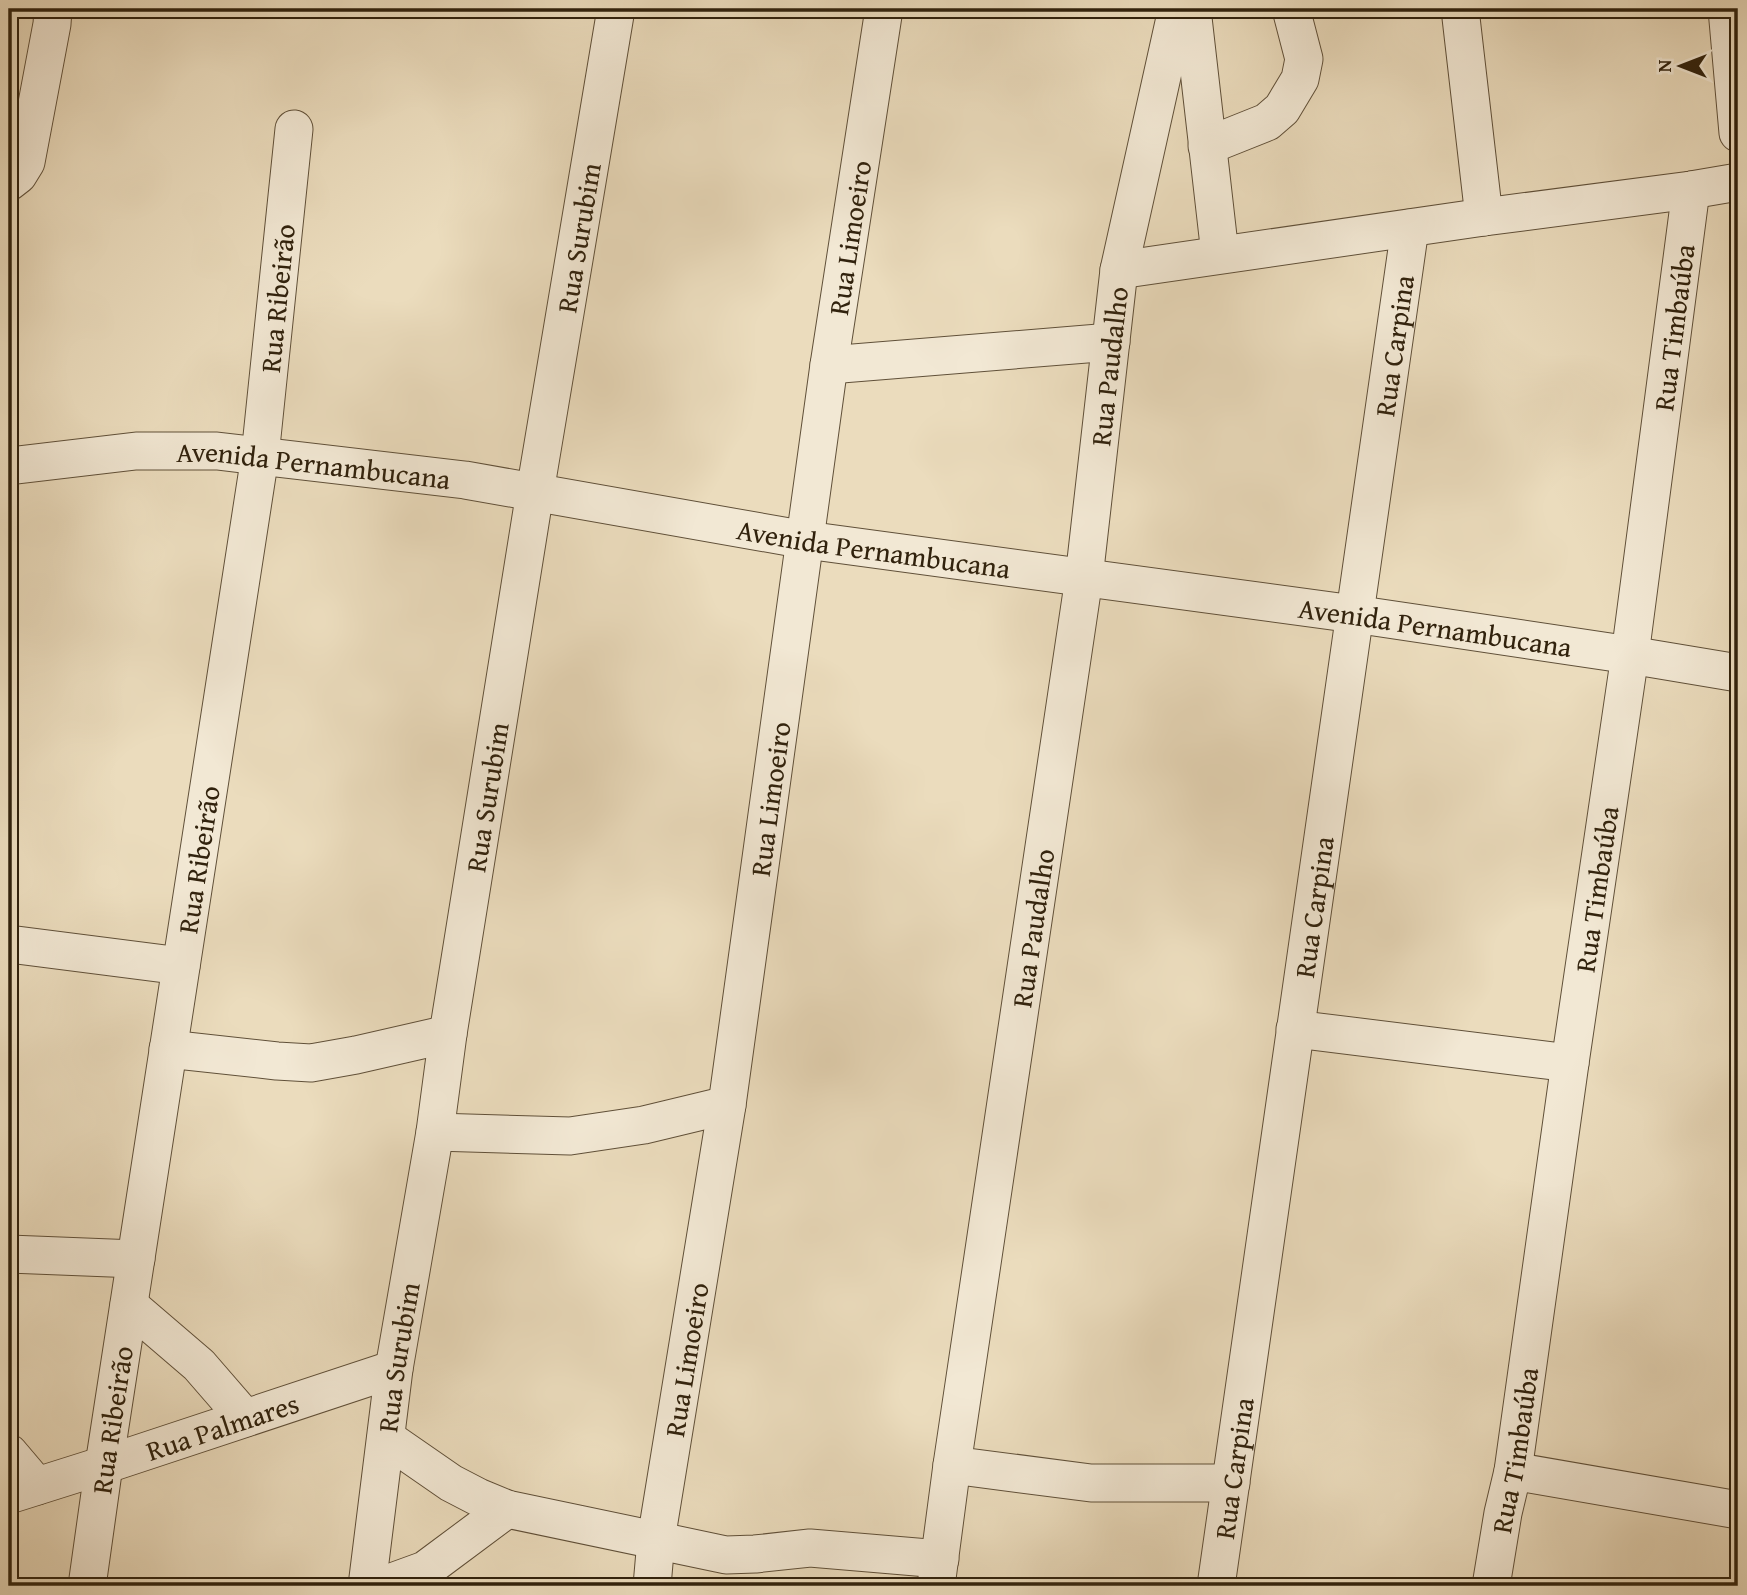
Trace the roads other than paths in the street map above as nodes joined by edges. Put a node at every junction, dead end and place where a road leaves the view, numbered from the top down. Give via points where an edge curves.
1 (53, 9) edge
2 (616, 9) edge
3 (884, 9) edge
4 (1177, 9) edge
5 (1192, 9) edge
6 (1291, 9) edge
7 (1460, 9) edge
8 (1727, 9) edge
9 (294, 129) dead end
10 (1738, 133) edge
11 (1208, 146) junction
12 (9, 182) edge
13 (1738, 182) edge
14 (1691, 190) junction
15 (1484, 217) junction
16 (1410, 228) junction
17 (1220, 254) junction
18 (1119, 270) junction
19 (1111, 342) junction
20 (829, 365) junction
21 (260, 456) junction
22 (9, 466) edge
23 (535, 492) junction
24 (806, 540) junction
25 (1084, 578) junction
26 (1354, 614) junction
27 (1630, 655) junction
28 (1738, 673) edge
29 (9, 944) edge
30 (181, 966) junction
31 (1295, 1029) junction
32 (448, 1034) junction
33 (168, 1049) junction
34 (1570, 1063) junction
35 (727, 1105) junction
36 (435, 1132) junction
37 (9, 1254) edge
38 (136, 1259) junction
39 (129, 1306) junction
40 (394, 1368) junction
41 (245, 1418) junction
42 (386, 1438) junction
43 (9, 1453) edge
44 (104, 1465) junction
45 (952, 1465) junction
46 (1513, 1471) junction
47 (1231, 1483) junction
48 (23, 1491) edge
49 (507, 1509) junction
50 (1738, 1510) edge
51 (656, 1540) junction
52 (938, 1573) edge
53 (87, 1586) edge
54 (367, 1586) edge
55 (381, 1586) edge
56 (652, 1586) edge
57 (1216, 1586) edge
58 (1491, 1586) edge

1 - 12 street via 26,162
2 - 23 street, Rua Surubim
3 - 20 street, Rua Limoeiro
4 - 18 street, Rua Paudalho
5 - 11 street
6 - 11 street via 1304,59 1300,79 1282,109 1267,122
7 - 15 street
8 - 10 street
9 - 21 street, Rua Ribeirão
11 - 17 street
13 - 14 street
14 - 15 street
14 - 27 street, Rua Timbaúba
15 - 16 street
16 - 17 street
16 - 26 street, Rua Carpina
17 - 18 street
18 - 19 street, Rua Paudalho
19 - 20 street
19 - 25 street, Rua Paudalho
20 - 24 street, Rua Limoeiro
21 - 22 street, Avenida Pernambucana via 136,451
21 - 23 street, Avenida Pernambucana
21 - 30 street, Rua Ribeirão
23 - 24 street, Avenida Pernambucana
23 - 32 street, Rua Surubim
24 - 25 street, Avenida Pernambucana
24 - 35 street, Rua Limoeiro
25 - 26 street, Avenida Pernambucana
25 - 45 street, Rua Paudalho
26 - 27 street, Avenida Pernambucana
26 - 31 street, Rua Carpina
27 - 28 street, Avenida Pernambucana
27 - 34 street, Rua Timbaúba
29 - 30 street
30 - 33 street, Rua Ribeirão
31 - 34 street
31 - 47 street, Rua Carpina
32 - 33 street via 311,1063
32 - 36 street, Rua Surubim
33 - 38 street, Rua Ribeirão
34 - 46 street, Rua Timbaúba
35 - 36 street via 644,1125 570,1136
35 - 51 street, Rua Limoeiro
36 - 40 street, Rua Surubim
37 - 38 street
38 - 39 street, Rua Ribeirão
39 - 41 street via 199,1365
39 - 44 street, Rua Ribeirão
40 - 41 street, Rua Palmares
40 - 42 street, Rua Surubim
41 - 44 street, Rua Palmares
42 - 49 street via 451,1483
42 - 54 street, Rua Surubim
43 - 48 street
44 - 48 street, Rua Palmares
44 - 53 street, Rua Ribeirão
45 - 47 street via 1091,1483
45 - 52 street, Rua Paudalho
46 - 50 street
46 - 58 street, Rua Timbaúba
47 - 57 street, Rua Carpina
49 - 51 street
49 - 55 street via 425,1570
51 - 52 street via 726,1555 810,1548
51 - 56 street, Rua Limoeiro

